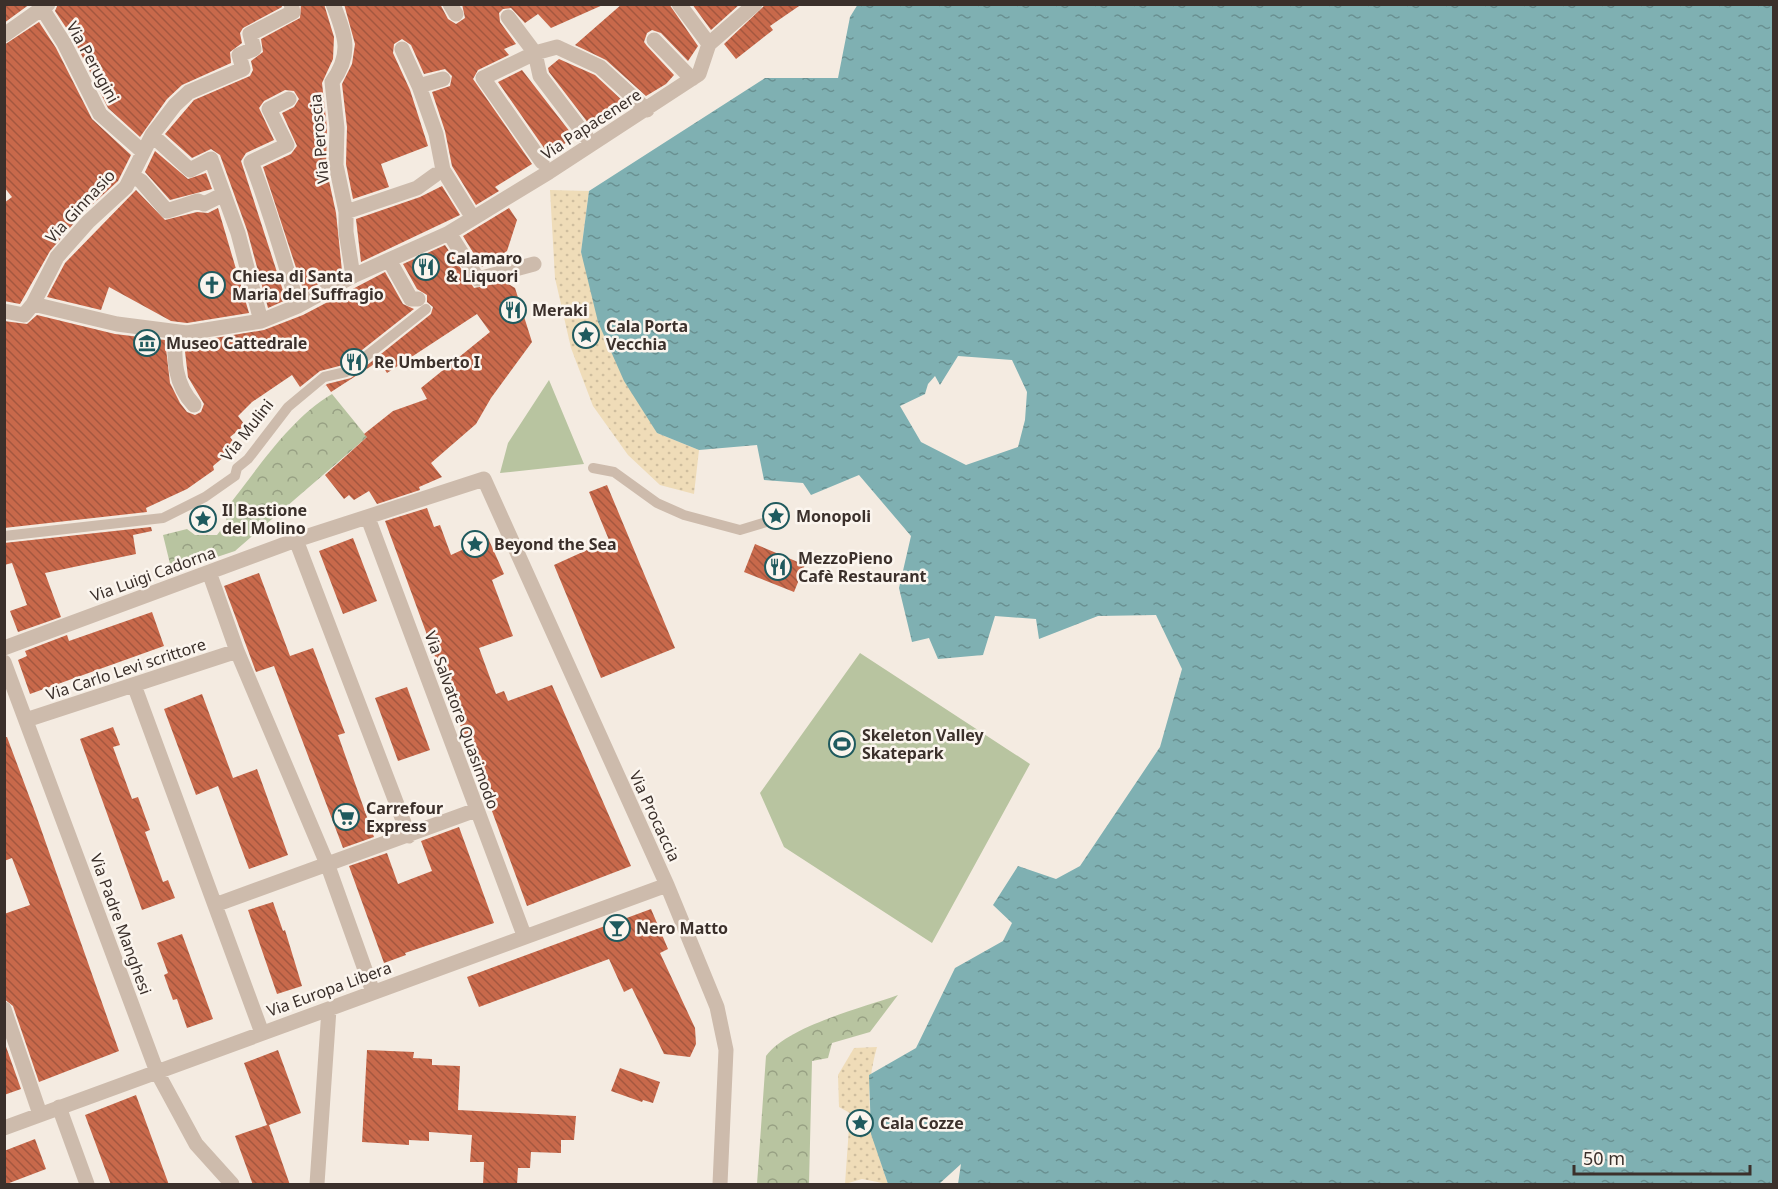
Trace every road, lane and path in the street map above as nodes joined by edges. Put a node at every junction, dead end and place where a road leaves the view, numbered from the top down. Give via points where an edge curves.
1 (291, 4) edge
2 (333, 4) edge
3 (679, 4) edge
4 (755, 4) edge
5 (45, 7) edge
6 (508, 17) dead end
7 (4, 35) edge
8 (654, 40) dead end
9 (709, 44) junction
10 (402, 49) dead end
11 (535, 53) junction
12 (443, 79) dead end
13 (692, 79) junction
14 (419, 86) junction
15 (289, 99) dead end
16 (647, 110) junction
17 (152, 135) junction
18 (591, 143) junction
19 (143, 152) junction
20 (545, 167) junction
21 (132, 176) junction
22 (435, 176) dead end
23 (224, 194) junction
24 (346, 212) junction
25 (473, 218) junction
26 (449, 232) junction
27 (389, 260) junction
28 (534, 264) dead end
29 (353, 276) junction
30 (33, 304) junction
31 (422, 304) joint
32 (298, 306) junction
33 (4, 311) edge
34 (261, 321) junction
35 (175, 332) junction
36 (194, 405) dead end
37 (593, 468) dead end
38 (484, 479) joint
39 (368, 518) junction
40 (770, 521) dead end
41 (4, 536) edge
42 (296, 540) junction
43 (209, 572) junction
44 (4, 648) edge
45 (237, 651) junction
46 (4, 662) edge
47 (134, 685) junction
48 (26, 720) junction
49 (476, 810) junction
50 (409, 836) junction
51 (328, 866) junction
52 (667, 885) junction
53 (215, 905) junction
54 (524, 935) junction
55 (373, 992) junction
56 (329, 1009) junction
57 (4, 1010) edge
58 (262, 1033) junction
59 (157, 1072) junction
60 (59, 1107) junction
61 (40, 1114) junction
62 (4, 1128) edge
63 (87, 1185) edge
64 (232, 1185) edge
65 (317, 1185) edge
66 (720, 1185) edge

1 - 17 street, Via Ginnasio via 293,12 250,34 254,49 239,55 243,69 189,92
2 - 24 street, Via Peroscia via 347,48 343,68 332,82 336,165
3 - 9 street
4 - 9 street
5 - 7 street
5 - 19 street, Via Perugini via 100,114
6 - 11 street
8 - 13 street
9 - 13 street, Via Papacenere via 705,64
10 - 14 street
11 - 16 street via 557,47 574,53 600,67
11 - 18 street via 540,76
11 - 20 street via 483,78
12 - 14 street
13 - 16 street, Via Papacenere
14 - 25 street via 436,134 443,170
15 - 32 street via 269,109 287,145 252,162 273,217
16 - 18 street, Via Papacenere
17 - 19 street, Via Ginnasio
17 - 23 street via 189,170 212,159
18 - 20 street, Via Papacenere
19 - 21 street, Via Ginnasio
20 - 25 street, Via Papacenere
21 - 23 street via 167,211 198,201 204,204
21 - 30 street, Via Ginnasio via 126,187 87,222 57,257
22 - 24 street via 417,188
23 - 34 street
24 - 29 street, Via Peroscia
25 - 26 street, Via Papacenere
26 - 27 street, Via Papacenere
26 - 28 street via 478,279
27 - 29 street, Via Papacenere
27 - 31 street, Via Mulini via 411,299
29 - 32 street, Via Papacenere
30 - 33 street via 24,315
30 - 35 street, Via Papacenere via 117,324
31 - 41 lane, Via Mulini via 346,372 324,377 288,407 237,468 235,476 205,496 163,518
32 - 34 street, Via Papacenere
34 - 35 street, Via Papacenere
35 - 36 street via 174,366 185,395
37 - 40 lane via 614,472 657,503 684,515 740,530
38 - 39 street, Via Luigi Cadorna
38 - 52 street, Via Procaccia
39 - 42 street, Via Luigi Cadorna
39 - 49 street, Via Salvatore Quasimodo
42 - 43 street, Via Luigi Cadorna
42 - 50 street
43 - 44 street, Via Luigi Cadorna
43 - 45 street
45 - 47 street, Via Carlo Levi scrittore
45 - 51 street
46 - 48 street, Via Padre Manghesi
47 - 48 street, Via Carlo Levi scrittore
47 - 53 street
48 - 59 street, Via Padre Manghesi
49 - 50 street
49 - 54 street, Via Salvatore Quasimodo
50 - 51 street
51 - 53 street
51 - 55 street
52 - 54 street, Via Europa Libera
52 - 66 street, Via Procaccia via 717,1007 726,1050
53 - 58 street
54 - 55 street, Via Europa Libera
55 - 56 street, Via Europa Libera
56 - 58 street, Via Europa Libera
56 - 65 street
57 - 61 street
58 - 59 street, Via Europa Libera
59 - 60 street, Via Europa Libera
59 - 64 street, Via Padre Manghesi via 196,1144
60 - 61 street, Via Europa Libera
60 - 63 street
61 - 62 street, Via Europa Libera

